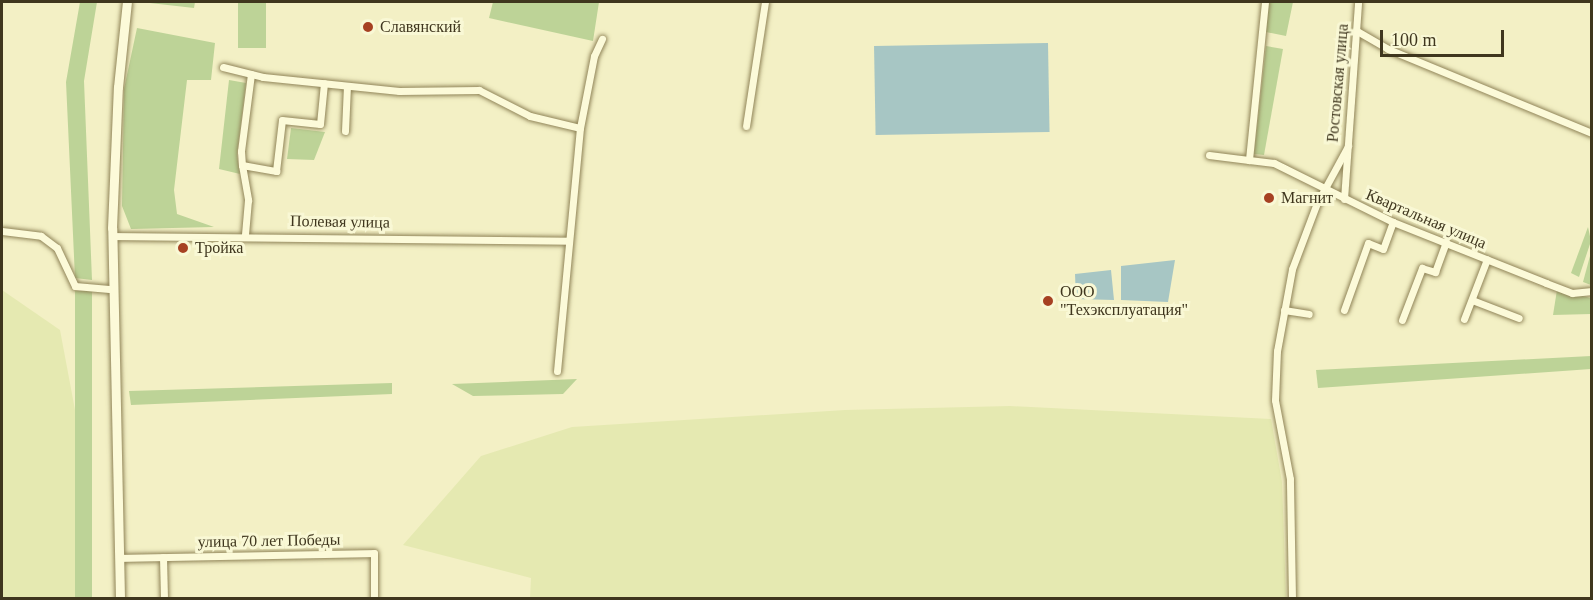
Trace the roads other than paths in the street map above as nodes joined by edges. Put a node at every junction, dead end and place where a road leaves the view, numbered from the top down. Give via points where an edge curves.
1 (127, 2) edge
2 (765, 2) edge
3 (1265, 2) edge
4 (1358, 2) edge
5 (1357, 32) junction
6 (602, 39) dead end
7 (224, 67) dead end
8 (251, 74) junction
9 (324, 83) junction
10 (347, 86) junction
11 (747, 126) dead end
12 (580, 128) junction
13 (345, 131) dead end
14 (1592, 133) edge
15 (1348, 146) junction
16 (1209, 156) dead end
17 (1249, 160) junction
18 (242, 165) junction
19 (1325, 188) junction
20 (1344, 199) junction
21 (1393, 222) junction
22 (2, 231) edge
23 (112, 236) junction
24 (245, 236) junction
25 (568, 241) junction
26 (1446, 242) junction
27 (1487, 259) junction
28 (112, 289) junction
29 (1592, 291) edge
30 (1472, 300) junction
31 (1284, 310) junction
32 (1344, 310) dead end
33 (1309, 314) dead end
34 (1519, 318) dead end
35 (1464, 319) dead end
36 (1402, 320) dead end
37 (557, 370) dead end
38 (163, 557) junction
39 (119, 558) junction
40 (120, 598) edge
41 (164, 598) edge
42 (374, 598) edge
43 (1292, 598) edge

1 - 23 main road via 118,87
2 - 11 street
3 - 17 street
4 - 5 street, Ростовская улица
5 - 14 street via 1388,49
5 - 15 street, Ростовская улица
6 - 12 street via 594,56
7 - 8 street
8 - 9 street
8 - 18 street
9 - 10 street
9 - 18 street via 320,124 282,120 276,171
10 - 12 street via 399,91 448,87 479,90 530,116
10 - 13 street
12 - 25 street
15 - 19 street, Ростовская улица
15 - 20 street, Квартальная улица
16 - 17 street
17 - 19 street via 1274,163
18 - 24 street via 248,200
19 - 20 street
19 - 31 street, Ростовская улица via 1292,269
20 - 21 street, Квартальная улица
21 - 26 street, Квартальная улица
21 - 32 street via 1383,249 1368,243
22 - 28 street via 41,236 57,248 75,286
23 - 24 street, Полевая улица
23 - 28 main road
24 - 25 street, Полевая улица
25 - 37 street
26 - 27 street, Квартальная улица
26 - 36 street via 1435,272 1422,268
27 - 29 street, Квартальная улица via 1572,292
27 - 30 street
28 - 39 main road
30 - 34 street
30 - 35 street
31 - 33 street
31 - 43 street, Ростовская улица via 1275,400 1290,479
38 - 39 street, улица 70 лет Победы
38 - 41 street
38 - 42 street, улица 70 лет Победы via 374,553
39 - 40 main road

